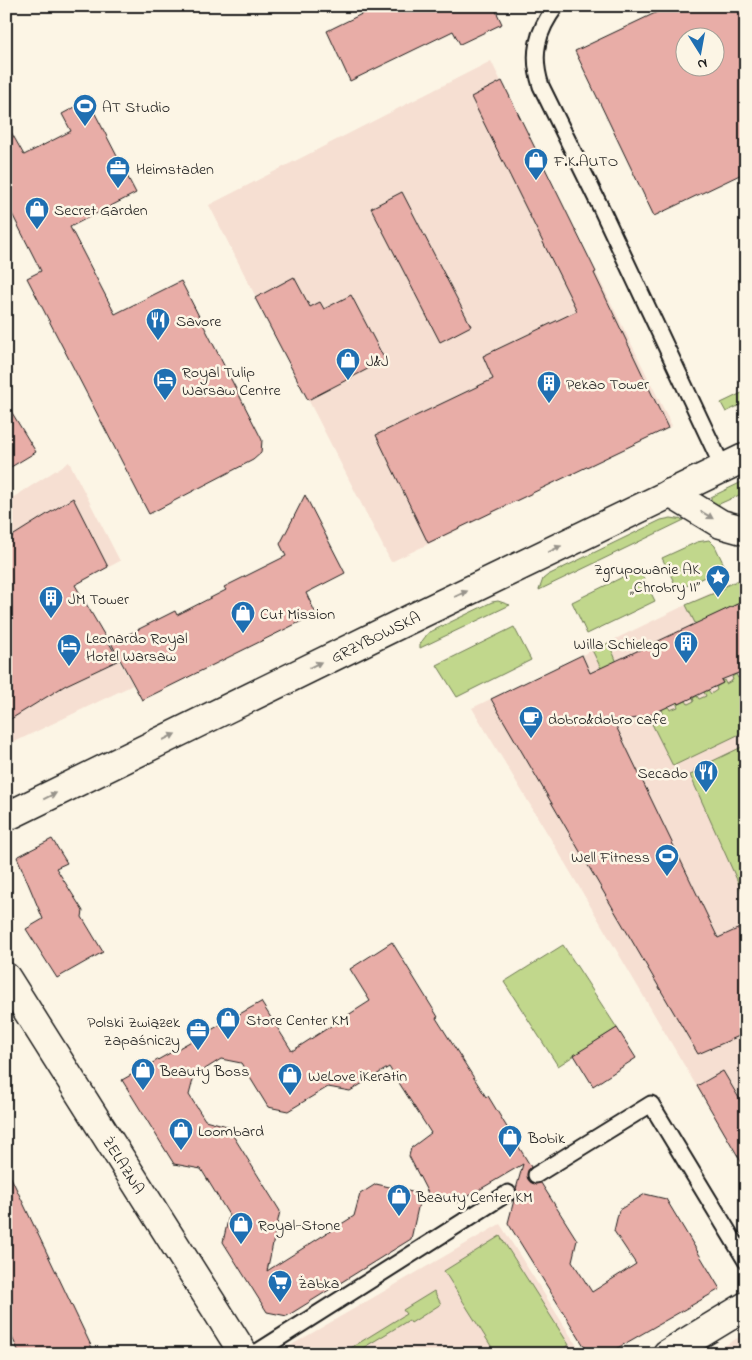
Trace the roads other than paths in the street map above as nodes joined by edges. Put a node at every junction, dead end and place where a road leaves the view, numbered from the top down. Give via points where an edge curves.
1 (551, 9) edge
2 (734, 462) edge
3 (670, 494) junction
4 (746, 531) edge
5 (6, 817) edge
6 (6, 978) edge
7 (536, 1175) dead end
8 (508, 1193) dead end
9 (746, 1261) edge
10 (746, 1306) edge
11 (244, 1354) edge
12 (254, 1354) edge
13 (666, 1354) edge

1 - 2 lane via 537,42 536,71 541,86
2 - 3 street, GRZYBOWSKA
3 -> 4 street via 721,524
5 -> 3 street, GRZYBOWSKA
6 - 11 street, ŻELAZNA
7 - 9 lane via 651,1104
8 - 12 lane
10 - 13 street

